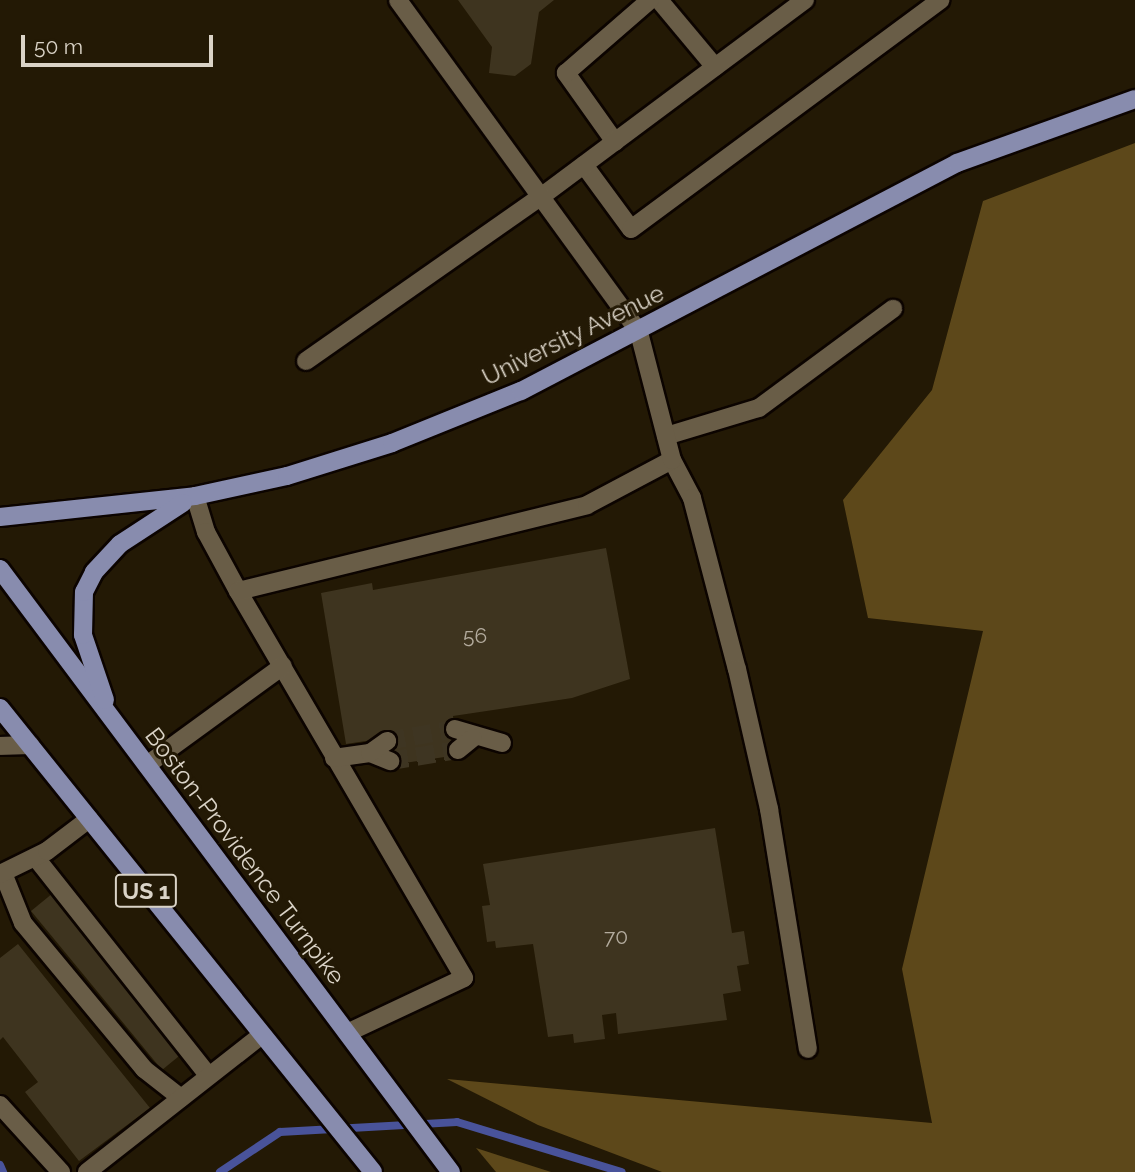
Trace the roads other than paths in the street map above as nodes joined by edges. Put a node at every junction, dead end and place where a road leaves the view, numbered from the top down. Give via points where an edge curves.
1 (398, 0) edge
2 (650, 0) edge
3 (659, 0) edge
4 (804, 0) edge
5 (940, 0) edge
6 (715, 67) junction
7 (1135, 99) edge
8 (615, 142) junction
9 (584, 165) junction
10 (542, 196) junction
11 (893, 309) dead end
12 (639, 332) junction
13 (306, 361) dead end
14 (666, 436) junction
15 (672, 460) junction
16 (195, 496) junction
17 (0, 517) edge
18 (0, 569) edge
19 (238, 591) junction
20 (283, 666) junction
21 (0, 708) edge
22 (112, 719) junction
23 (455, 730) tunnel mouth
24 (472, 738) junction
25 (387, 741) tunnel mouth
26 (502, 743) dead end
27 (0, 746) edge
28 (30, 746) junction
29 (458, 750) tunnel mouth
30 (370, 753) junction
31 (334, 758) junction
32 (390, 761) tunnel mouth
33 (147, 765) junction
34 (89, 819) junction
35 (36, 858) junction
36 (1, 874) edge
37 (347, 1033) junction
38 (262, 1034) junction
39 (808, 1049) dead end
40 (208, 1075) junction
41 (181, 1098) junction
42 (0, 1105) edge
43 (447, 1166) edge
44 (61, 1172) edge
45 (87, 1172) edge
46 (373, 1172) edge

1 - 10 lane
2 - 8 lane via 566,73
3 - 6 lane
4 - 6 lane
5 - 9 lane via 631,229
6 - 8 lane
7 - 12 main road, University Avenue via 957,163
8 - 9 lane
9 - 10 lane
10 - 12 lane
10 - 13 lane
11 - 14 lane via 759,408
12 - 14 lane
12 - 16 main road, University Avenue via 521,391 392,443 286,476
14 - 15 lane
15 - 19 lane via 587,505
15 - 39 lane via 692,498 740,679 769,809
16 - 17 main road, University Avenue
16 - 19 lane via 206,532
16 - 22 main road via 120,544 94,572 84,592 83,635
18 - 22 main road, Boston-Providence Turnpike
19 - 20 lane
20 - 31 lane
20 - 33 lane
21 - 28 main road, US 1
22 - 33 main road, Boston-Providence Turnpike
23 - 24 lane
24 - 26 lane
24 - 29 lane
25 - 30 lane
27 - 28 lane
28 - 34 main road, US 1
30 - 31 lane
30 - 32 lane
31 - 37 lane via 464,978
33 - 37 main road, Boston-Providence Turnpike
34 - 35 lane
34 - 38 main road, US 1
35 - 36 lane
35 - 40 lane
36 - 41 lane via 23,923 144,1069
37 - 43 main road, Boston-Providence Turnpike
38 - 40 lane
38 - 46 main road, US 1
40 - 41 lane
41 - 45 lane
42 - 44 lane

